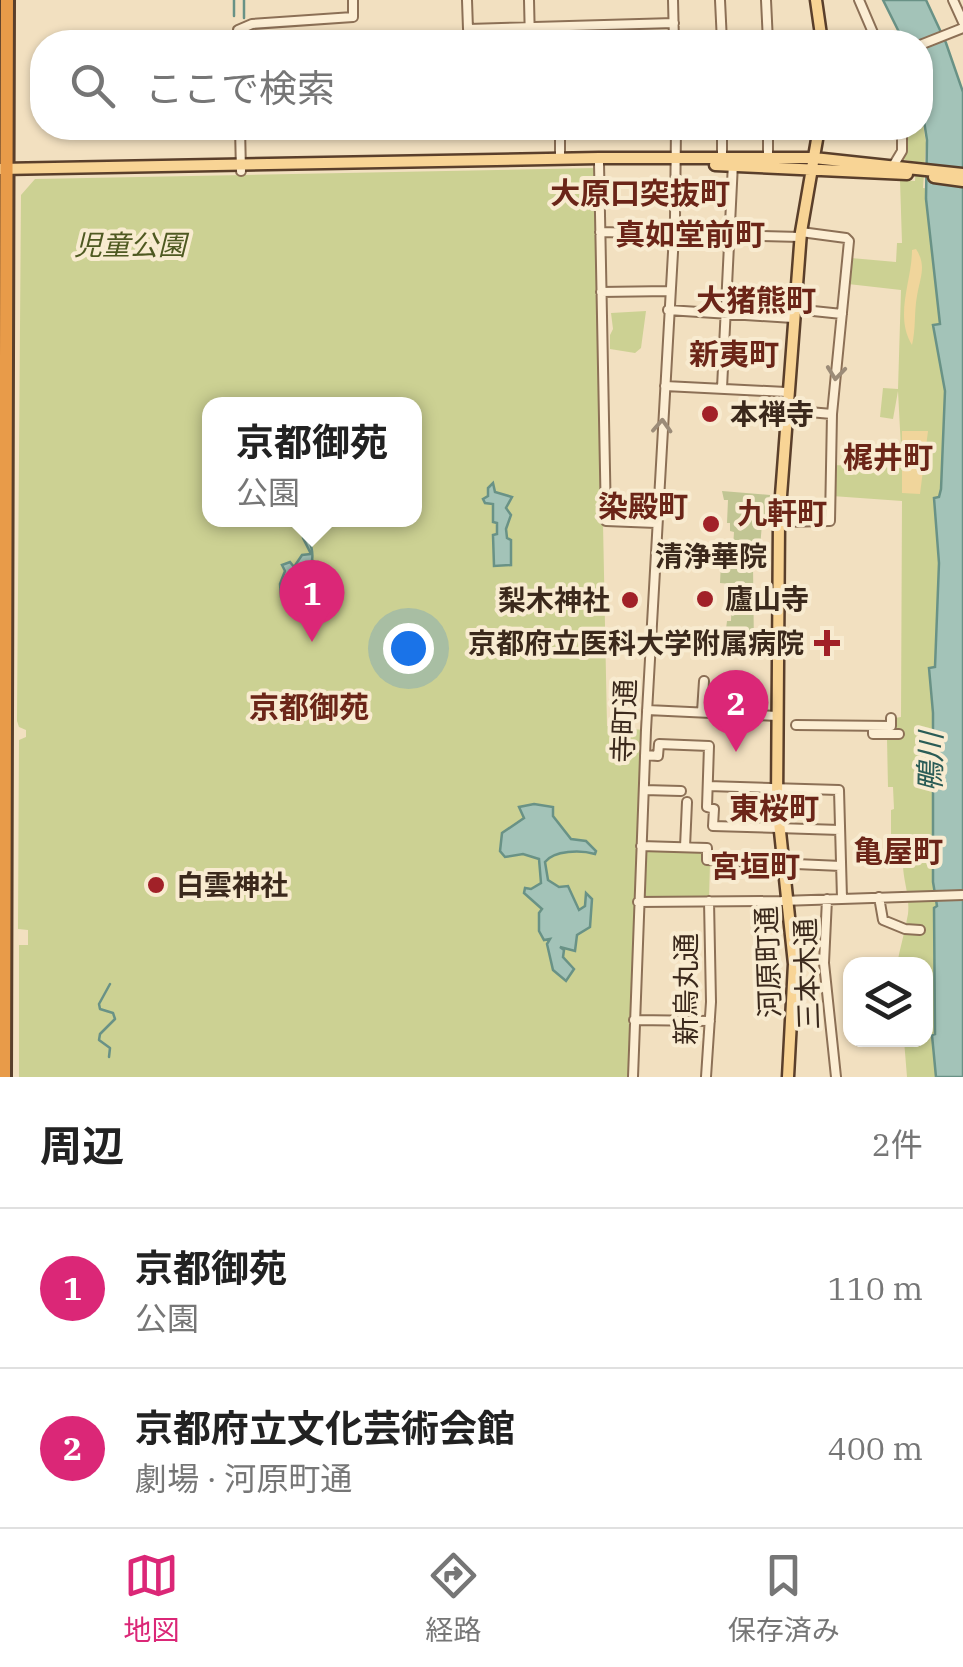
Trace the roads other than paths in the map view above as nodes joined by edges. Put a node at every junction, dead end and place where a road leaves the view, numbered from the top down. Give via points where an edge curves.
1 (10, 0) edge
2 (353, 0) edge
3 (467, 0) edge
4 (529, 0) edge
5 (673, 0) edge
6 (720, 0) edge
7 (766, 0) edge
8 (816, 0) edge
9 (859, 0) edge
10 (953, 0) edge
11 (674, 23) junction
12 (3, 26) edge
13 (961, 27) edge
14 (530, 28) junction
15 (238, 30) edge
16 (674, 30) edge
17 (721, 30) edge
18 (767, 30) edge
19 (820, 30) edge
20 (870, 30) edge
21 (933, 39) edge
22 (3, 101) edge
23 (240, 140) edge
24 (560, 140) edge
25 (676, 140) edge
26 (725, 140) edge
27 (768, 140) edge
28 (817, 140) edge
29 (902, 140) edge
30 (560, 159) junction
31 (768, 160) junction
32 (676, 161) junction
33 (729, 161) junction
34 (599, 163) junction
35 (813, 164) junction
36 (241, 168) junction
37 (897, 168) junction
38 (7, 170) edge
39 (963, 178) edge
40 (600, 232) junction
41 (672, 232) junction
42 (729, 234) junction
43 (801, 235) junction
44 (4, 263) edge
45 (669, 290) junction
46 (602, 292) junction
47 (668, 310) junction
48 (726, 313) junction
49 (793, 313) junction
50 (842, 314) junction
51 (7, 322) edge
52 (3, 364) edge
53 (665, 386) junction
54 (722, 388) junction
55 (786, 392) junction
56 (785, 410) junction
57 (832, 414) junction
58 (3, 437) edge
59 (778, 522) junction
60 (656, 524) junction
61 (6, 552) edge
62 (5, 670) edge
63 (704, 681) dead end
64 (647, 710) junction
65 (702, 712) junction
66 (777, 716) junction
67 (796, 726) dead end
68 (896, 726) dead end
69 (645, 755) junction
70 (708, 786) junction
71 (6, 788) edge
72 (776, 788) junction
73 (644, 790) junction
74 (681, 791) dead end
75 (687, 802) dead end
76 (780, 828) junction
77 (840, 830) junction
78 (641, 846) junction
79 (685, 847) junction
80 (2, 853) edge
81 (784, 863) junction
82 (841, 866) junction
83 (963, 894) edge
84 (879, 896) junction
85 (842, 898) junction
86 (827, 899) junction
87 (709, 901) junction
88 (789, 901) junction
89 (638, 902) junction
90 (5, 908) edge
91 (920, 930) dead end
92 (634, 1020) junction
93 (710, 1021) junction
94 (4, 1032) edge
95 (7, 1077) edge
96 (633, 1077) edge
97 (706, 1077) edge
98 (788, 1077) edge
99 (836, 1077) edge

1 - 12 highway
1 - 38 highway
2 - 15 street via 353,16
3 - 14 street via 468,30
4 - 14 street
5 - 11 street
6 - 17 street
7 - 18 street
8 - 19 main road
9 - 20 street
10 - 13 street
11 - 14 street
11 - 16 street
12 - 22 highway
13 - 21 street
22 - 38 highway
23 - 36 street
24 - 30 street
25 - 32 street, 寺町通
26 - 33 street
27 - 31 street
28 - 35 main road, 河原町通
29 - 37 street
30 - 32 main road
30 - 36 main road
31 - 33 main road
31 - 35 main road
32 - 33 main road
32 - 34 main road
32 - 41 street, 寺町通
33 - 35 main road
33 - 42 street
34 - 36 main road
34 - 40 street
35 - 37 main road
35 - 43 main road, 河原町通
36 - 38 main road
37 - 39 main road
38 - 44 highway
38 - 51 highway
40 - 41 street
40 - 46 street
41 - 42 street
41 - 45 street, 寺町通
42 - 43 street
42 - 48 street
43 - 49 main road, 河原町通
43 - 50 street via 849,241
44 - 51 highway
45 - 46 street
45 - 47 street, 寺町通
46 - 60 street via 606,521
47 - 48 street
47 - 53 street, 寺町通
48 - 49 street
48 - 54 street
49 - 50 street
49 - 55 main road, 河原町通
50 -> 57 street
51 - 52 highway
51 - 61 highway
52 - 58 highway
53 - 54 street
60 -> 53 street, 寺町通
54 - 55 street
55 - 56 main road, 河原町通
56 - 57 street
56 - 59 main road, 河原町通
57 - 59 street via 830,521
58 - 61 highway
59 - 66 main road, 河原町通
60 - 64 street, 寺町通
61 - 62 highway
62 - 71 highway
63 - 65 street
64 - 65 street
64 - 69 street, 寺町通
65 - 66 street
66 - 72 main road, 河原町通
67 - 68 street
69 - 70 street via 658,756 658,744 709,746
69 - 73 street, 寺町通
70 - 72 street
70 - 76 street via 713,826
71 - 80 highway
71 - 90 highway
72 - 76 main road, 河原町通
72 - 77 street, 三本木通 via 839,790
73 - 74 street
73 - 78 street, 寺町通
75 - 79 street
76 - 77 street
76 - 81 main road, 河原町通
77 - 82 street, 三本木通
78 - 79 street
78 - 89 street, 寺町通
79 - 81 street via 708,848 707,860
80 - 90 highway
81 - 82 street
81 - 88 main road, 河原町通
82 - 85 street, 三本木通
83 - 84 street
84 - 85 street
84 - 91 street via 884,920
85 - 86 street
86 - 88 street
86 - 99 street, 三本木通 via 824,963
87 - 88 street
87 - 89 street
87 - 93 street, 新烏丸通
88 - 98 main road, 河原町通 via 794,964
89 - 92 street, 寺町通
90 - 94 highway
92 - 93 street
92 - 96 street, 寺町通
93 - 97 street, 新烏丸通
94 - 95 highway

